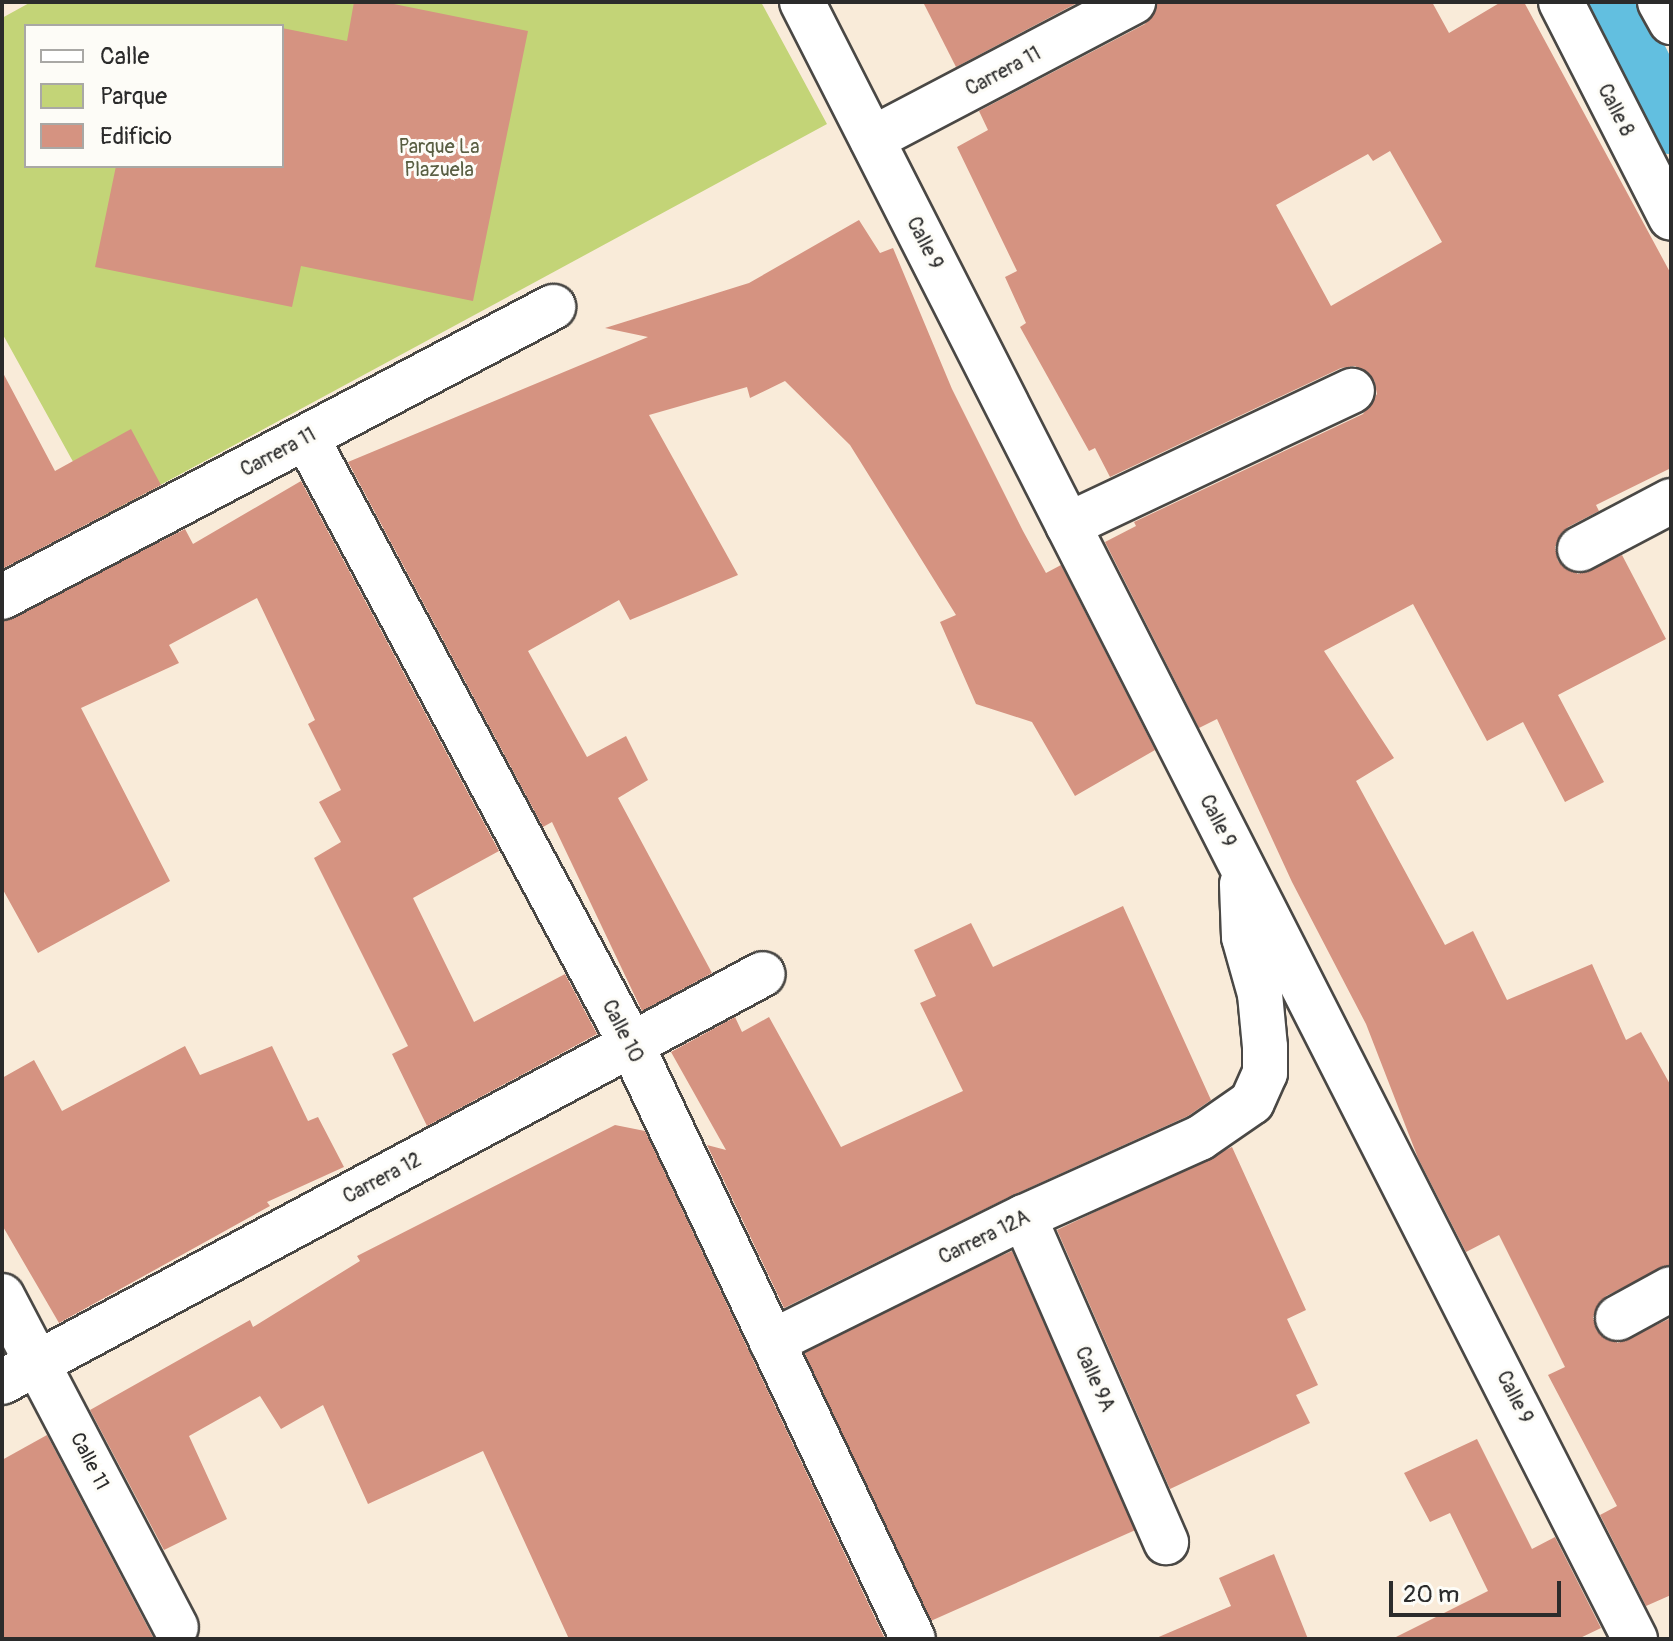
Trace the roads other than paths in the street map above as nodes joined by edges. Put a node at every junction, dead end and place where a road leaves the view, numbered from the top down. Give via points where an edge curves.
1 (802, 2) edge
2 (1133, 2) edge
3 (1561, 2) edge
4 (1660, 2) edge
5 (1671, 22) edge
6 (872, 139) junction
7 (1671, 218) edge
8 (553, 307) dead end
9 (1352, 391) dead end
10 (306, 437) junction
11 (1671, 501) edge
12 (1068, 525) junction
13 (1580, 549) dead end
14 (2, 597) edge
15 (1241, 866) junction
16 (763, 974) dead end
17 (631, 1044) junction
18 (1024, 1217) junction
19 (1671, 1289) edge
20 (2, 1296) edge
21 (1618, 1318) dead end
22 (772, 1342) junction
23 (21, 1372) edge
24 (1166, 1542) dead end
25 (176, 1627) dead end
26 (913, 1639) edge
27 (1635, 1639) edge

1 - 6 street, Calle 9
2 - 6 street, Carrera 11
3 - 7 street, Calle 8
4 - 5 street
6 - 12 street, Calle 9
8 - 10 street, Carrera 11
9 - 12 street
10 - 14 street, Carrera 11
10 - 17 street, Calle 10
11 - 13 street
12 - 15 street, Calle 9
15 - 18 street, Carrera 12A via 1244,937 1260,994 1265,1073 1252,1102 1200,1138
15 - 27 street, Calle 9
16 - 17 street, Carrera 12
17 - 22 street, Calle 10
17 - 23 street, Carrera 12
18 - 22 street, Carrera 12A
18 - 24 street, Calle 9A
19 - 21 street
20 - 23 street, Calle 11
22 - 26 street, Calle 10
23 - 25 street, Calle 11

